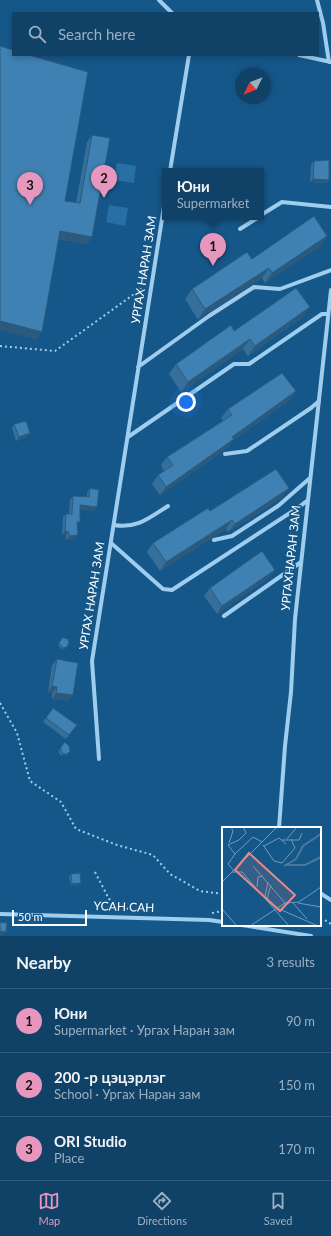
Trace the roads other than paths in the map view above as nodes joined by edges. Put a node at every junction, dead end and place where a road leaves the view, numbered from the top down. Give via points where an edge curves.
1 (159, 0) edge
2 (317, 0) edge
3 (171, 12) edge
4 (189, 56) edge
5 (303, 56) edge
6 (330, 62) edge
7 (170, 168) edge
8 (331, 207) edge
9 (264, 213) edge
10 (162, 219) edge
11 (254, 220) edge
12 (240, 229) dead end
13 (331, 270) edge
14 (331, 290) edge
15 (328, 314) junction
16 (138, 367) junction
17 (319, 400) junction
18 (128, 437) junction
19 (225, 454) edge
20 (310, 477) junction
21 (308, 500) junction
22 (168, 506) dead end
23 (114, 525) junction
24 (214, 540) edge
25 (111, 543) junction
26 (301, 562) junction
27 (224, 616) dead end
28 (99, 759) dead end
29 (279, 827) edge
30 (321, 894) edge
31 (331, 900) edge
32 (0, 914) edge
33 (222, 922) edge
34 (248, 926) edge
35 (311, 936) edge

1 - 3 street
2 - 6 street
4 - 7 street
5 - 6 street
8 - 9 street via 282,202
10 - 16 street, УРГАХ НАРАН ЗАМ
11 - 12 street
13 - 16 street via 280,289 254,287
14 - 15 street, УРГАХНАРАН ЗАМ
15 - 17 street, УРГАХНАРАН ЗАМ
15 - 18 street via 322,314 249,364 234,364
16 - 18 street, УРГАХ НАРАН ЗАМ
17 - 19 street via 247,451
17 - 20 street, УРГАХНАРАН ЗАМ
18 - 23 street, УРГАХ НАРАН ЗАМ
20 - 21 street, УРГАХНАРАН ЗАМ
20 - 24 street via 278,506 232,536
21 - 25 street via 172,590 163,589
21 - 26 street, УРГАХНАРАН ЗАМ
22 - 23 street via 143,522 134,525
23 - 25 street, УРГАХ НАРАН ЗАМ
25 - 28 street, УРГАХ НАРАН ЗАМ via 92,661
26 - 27 street
26 - 29 street, УРГАХНАРАН ЗАМ via 294,619 291,692
30 - 31 street
32 - 33 street, ҮСАН САН
34 - 35 street

